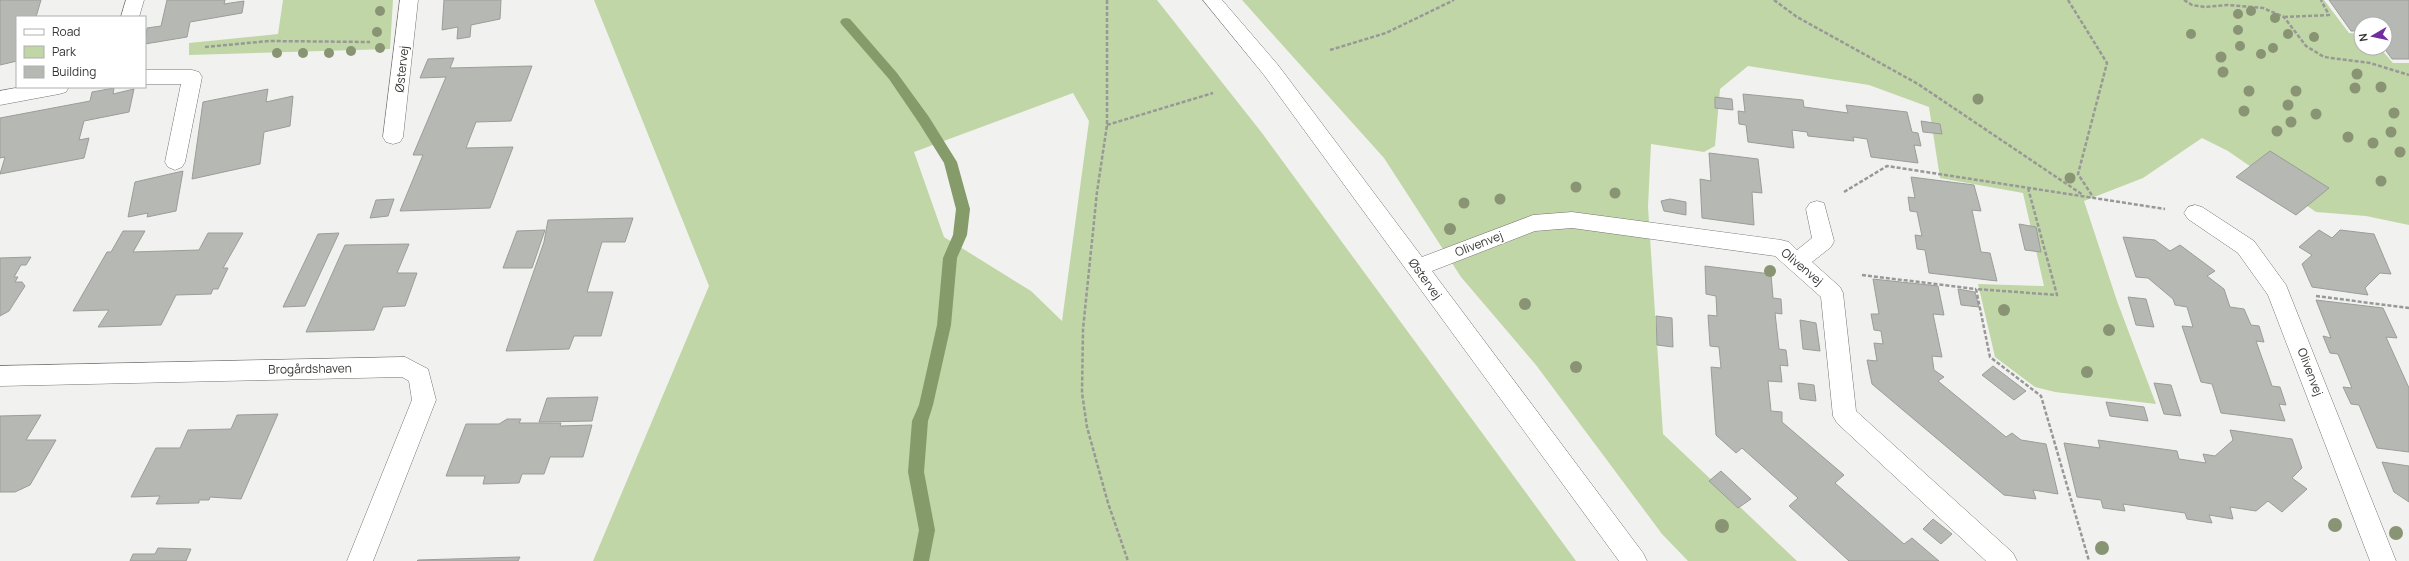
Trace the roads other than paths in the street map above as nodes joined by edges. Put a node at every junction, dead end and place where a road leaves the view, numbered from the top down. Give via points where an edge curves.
1 (135, 0) edge
2 (409, 0) edge
3 (1212, 0) edge
4 (130, 16) edge
5 (146, 77) edge
6 (54, 88) edge
7 (0, 98) edge
8 (393, 138) dead end
9 (175, 162) dead end
10 (1817, 209) road end
11 (2195, 213) road end
12 (1797, 262) junction
13 (1417, 268) junction
14 (0, 376) edge
15 (360, 561) edge
16 (1634, 561) edge
17 (2004, 561) edge
18 (2383, 561) edge

1 - 4 street
2 - 8 street, Østervej
3 - 13 street, Østervej via 1271,70
5 - 9 street via 192,77
6 - 7 street
10 - 12 street via 1823,241
11 - 18 street, Olivenvej via 2246,247 2278,291
12 - 13 street, Olivenvej via 1781,248 1572,220 1533,223
12 - 17 street, Olivenvej via 1832,293 1845,416
13 - 16 street, Østervej
14 - 15 street, Brogårdshaven via 405,368 420,376 424,400

